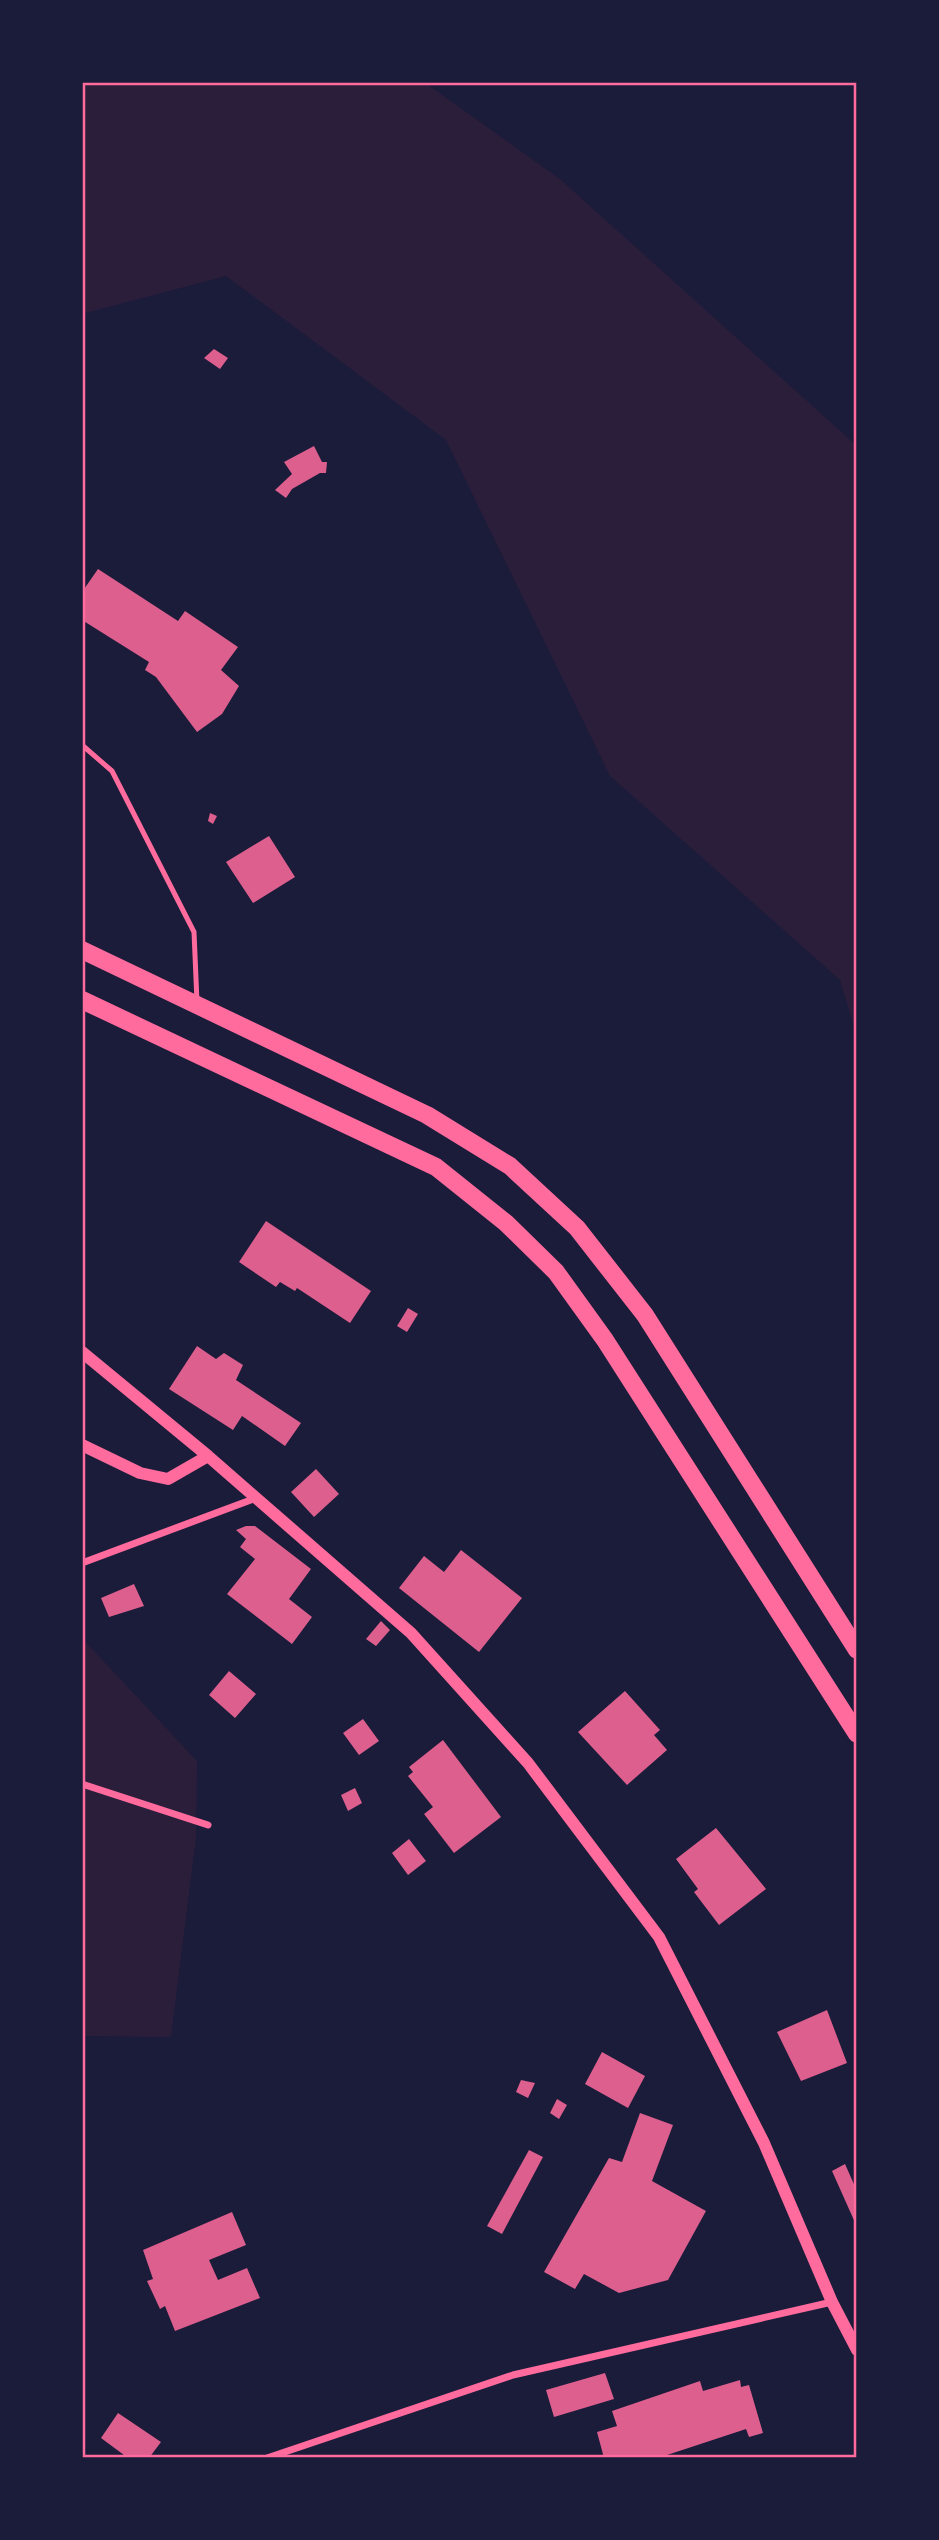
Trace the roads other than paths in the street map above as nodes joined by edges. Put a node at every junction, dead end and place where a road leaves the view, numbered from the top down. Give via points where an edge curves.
1 (82, 746) edge
2 (82, 950) edge
3 (82, 1000) edge
4 (197, 1005) junction
5 (82, 1352) edge
6 (82, 1446) edge
7 (208, 1456) junction
8 (256, 1498) junction
9 (82, 1563) edge
10 (857, 1650) edge
11 (857, 1734) edge
12 (82, 1784) edge
13 (208, 1825) dead end
14 (832, 2302) junction
15 (857, 2350) edge
16 (267, 2458) edge

1 - 4 lane via 112,771 194,932
2 - 4 main road
3 - 11 main road via 436,1167 506,1223 556,1272 605,1340
4 - 10 main road via 427,1115 510,1166 577,1228 645,1315
5 - 7 street
6 - 7 street via 140,1473 169,1479
7 - 8 street
8 - 9 street
8 - 14 street via 411,1633 528,1763 659,1937 764,2143
12 - 13 street
14 - 15 street
14 - 16 street via 513,2375

